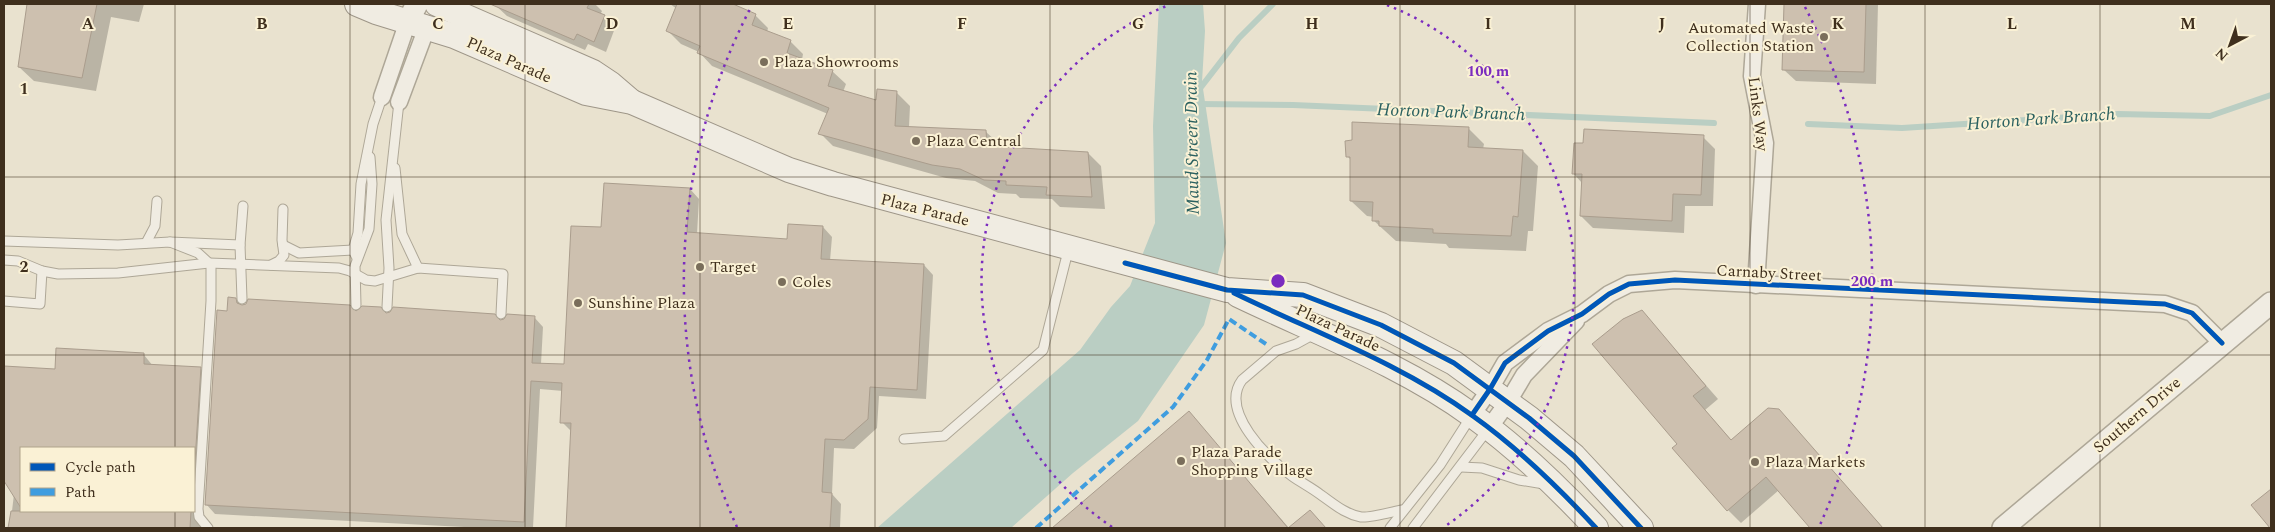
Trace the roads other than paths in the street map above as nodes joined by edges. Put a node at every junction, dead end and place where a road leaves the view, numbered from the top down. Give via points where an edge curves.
1 (358, 4) edge
2 (432, 4) edge
3 (437, 4) edge
4 (1757, 4) edge
5 (417, 17) edge
6 (382, 96) joint
7 (399, 102) joint
8 (632, 102) junction
9 (394, 144) junction
10 (157, 201) dead end
11 (243, 206) dead end
12 (283, 209) dead end
13 (4, 240) edge
14 (170, 242) junction
15 (146, 243) junction
16 (240, 245) junction
17 (283, 245) junction
18 (1069, 247) junction
19 (355, 254) junction
20 (4, 260) edge
21 (209, 263) junction
22 (242, 264) junction
23 (268, 266) junction
24 (418, 268) junction
25 (42, 271) junction
26 (354, 273) junction
27 (389, 277) junction
28 (1756, 285) junction
29 (1227, 290) junction
30 (242, 299) dead end
31 (4, 301) edge
32 (2271, 303) edge
33 (356, 306) dead end
34 (387, 307) dead end
35 (502, 314) dead end
36 (1582, 314) junction
37 (1318, 332) junction
38 (2222, 343) junction
39 (1499, 396) junction
40 (1480, 421) junction
41 (904, 439) dead end
42 (1461, 467) junction
43 (1557, 486) junction
44 (1402, 510) junction
45 (208, 528) edge
46 (1390, 528) edge
47 (1413, 528) edge
48 (1596, 528) edge
49 (1641, 528) edge
50 (2003, 528) edge

1 - 5 main road, Plaza Parade
2 - 5 street
3 - 8 main road, Plaza Parade via 593,72
4 - 28 street, Links Way via 1752,76 1765,143
5 - 6 street
5 - 7 street
5 - 8 main road, Plaza Parade via 586,93
6 - 19 lane via 361,184
7 - 9 lane
8 - 18 main road, Plaza Parade via 824,182
9 - 24 lane via 401,230
9 - 27 lane via 386,220
10 - 15 lane via 155,226
11 - 16 lane
12 - 17 lane
13 - 15 lane via 118,245
14 - 15 lane
14 - 16 lane
14 - 21 lane via 194,251
16 - 22 lane
17 - 19 lane via 299,253
17 - 23 lane via 283,258
18 - 29 main road, Plaza Parade
18 - 41 lane via 1043,350 944,436
19 - 26 lane
20 - 25 lane via 18,261
21 - 22 lane
21 - 25 lane via 118,273 58,274
21 - 45 lane via 211,301 198,509 199,517
22 - 23 lane
22 - 30 lane
23 - 26 lane via 339,268
24 - 27 lane
24 - 35 lane via 503,274
25 - 31 lane via 40,304
26 - 27 lane via 371,281
26 - 33 lane
27 - 34 lane
28 - 36 street, Carnaby Street via 1675,280 1629,284
28 - 38 street, Carnaby Street via 2165,304 2192,313
29 - 37 main road, Plaza Parade
29 - 39 main road, Plaza Parade via 1303,295 1350,312 1454,363
32 - 38 street, Southern Drive
36 - 39 street, Carnaby Street via 1524,375
36 - 39 street, Carnaby Street via 1548,331 1505,363
37 - 40 main road, Plaza Parade via 1401,372
37 - 44 lane via 1276,351 1242,380 1236,400 1238,414 1250,435 1290,475 1338,508 1362,517
38 - 50 street, Southern Drive
39 - 40 street, Carnaby Street
39 - 40 street, Carnaby Street
39 - 49 main road, Plaza Parade via 1574,456
40 - 42 lane
40 - 43 main road, Plaza Parade
40 - 44 lane
42 - 43 lane via 1482,468 1519,480
42 - 47 lane
43 - 48 main road, Plaza Parade
44 - 46 lane

